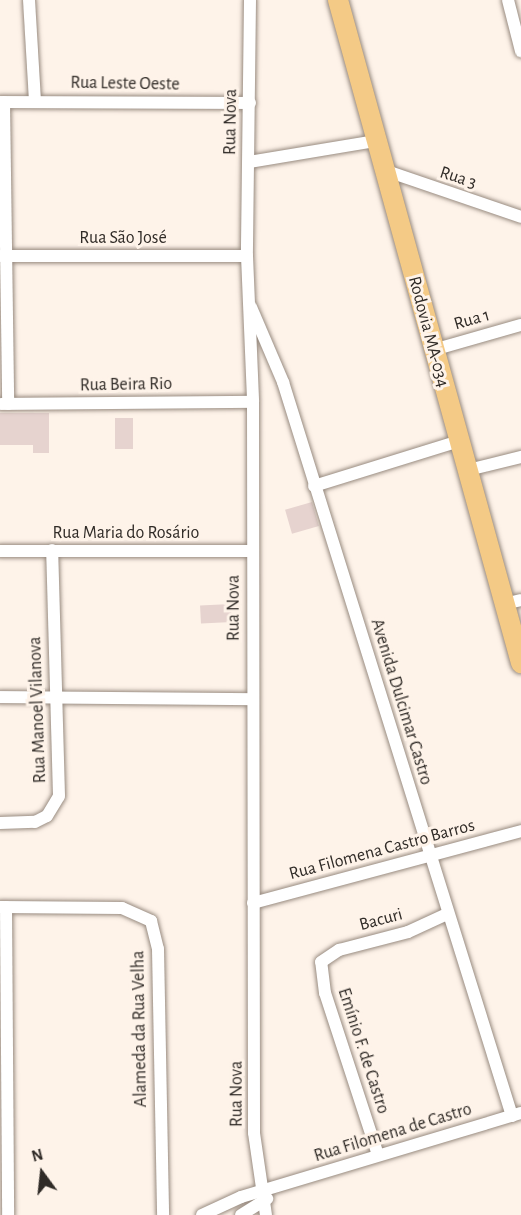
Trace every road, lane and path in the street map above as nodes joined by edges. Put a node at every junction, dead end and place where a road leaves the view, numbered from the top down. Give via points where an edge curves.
1 (29, 0) edge
2 (250, 0) edge
3 (338, 0) edge
4 (508, 0) edge
5 (521, 51) edge
6 (34, 101) junction
7 (2, 102) edge
8 (250, 103) junction
9 (376, 141) junction
10 (249, 162) junction
11 (384, 170) junction
12 (521, 217) edge
13 (4, 256) edge
14 (247, 256) junction
15 (249, 301) junction
16 (521, 325) edge
17 (433, 350) junction
18 (253, 402) junction
19 (4, 404) edge
20 (459, 441) junction
21 (521, 457) edge
22 (468, 470) junction
23 (314, 486) junction
24 (52, 550) junction
25 (0, 551) edge
26 (252, 551) junction
27 (512, 602) edge
28 (521, 663) edge
29 (0, 697) edge
30 (55, 697) junction
31 (253, 699) junction
32 (0, 823) edge
33 (521, 831) edge
34 (430, 856) junction
35 (253, 903) junction
36 (3, 907) edge
37 (447, 914) junction
38 (323, 957) joint
39 (517, 1115) edge
40 (378, 1155) junction
41 (264, 1203) edge
42 (8, 1215) edge
43 (163, 1215) edge
44 (202, 1215) edge
45 (241, 1215) edge

1 - 6 street
2 - 8 street, Rua Nova
3 - 9 main road, Rodovia MA-034
4 - 5 street
6 - 7 street, Rua Leste Oeste
6 - 8 street, Rua Leste Oeste
7 - 13 street
8 - 10 street, Rua Nova
9 - 10 street
9 - 11 main road, Rodovia MA-034
10 - 14 street, Rua Nova
11 - 12 street, Rua 3
11 - 17 main road, Rodovia MA-034
13 - 14 street, Rua São José
13 - 19 street
14 - 15 street, Rua Nova
15 - 18 street, Rua Nova
15 - 23 street, Avenida Dulcimar Castro via 270,345
16 - 17 street, Rua 1
17 - 20 main road, Rodovia MA-034
18 - 19 street, Rua Beira Rio
18 - 26 street, Rua Nova
20 - 22 main road, Rodovia MA-034
20 - 23 street
21 - 22 street
22 - 27 main road, Rodovia MA-034
23 - 34 street, Avenida Dulcimar Castro
24 - 25 street, Rua Maria do Rosário
24 - 26 street, Rua Maria do Rosário
24 - 30 street, Rua Manoel Vilanova
26 - 31 street, Rua Nova
27 - 28 main road, Rodovia MA-034
29 - 30 street
30 - 31 street
30 - 32 street, Rua Manoel Vilanova via 59,796 47,816 35,822
31 - 35 street, Rua Nova
33 - 34 street, Rua Filomena Castro Barros
34 - 35 street, Rua Filomena Castro Barros
34 - 37 street, Avenida Dulcimar Castro
35 - 41 street, Rua Nova via 254,1133
36 - 42 street, Alameda da Rua Velha
36 - 43 street, Alameda da Rua Velha via 122,908 151,921 158,950
37 - 38 street, Bacuri via 408,932
37 - 39 street, Avenida Dulcimar Castro
38 - 40 street, Emínio F. de Castro via 325,993
39 - 40 street, Rua Filomena de Castro
40 - 41 street, Rua Filomena de Castro via 276,1189
41 - 44 street
41 - 45 street

